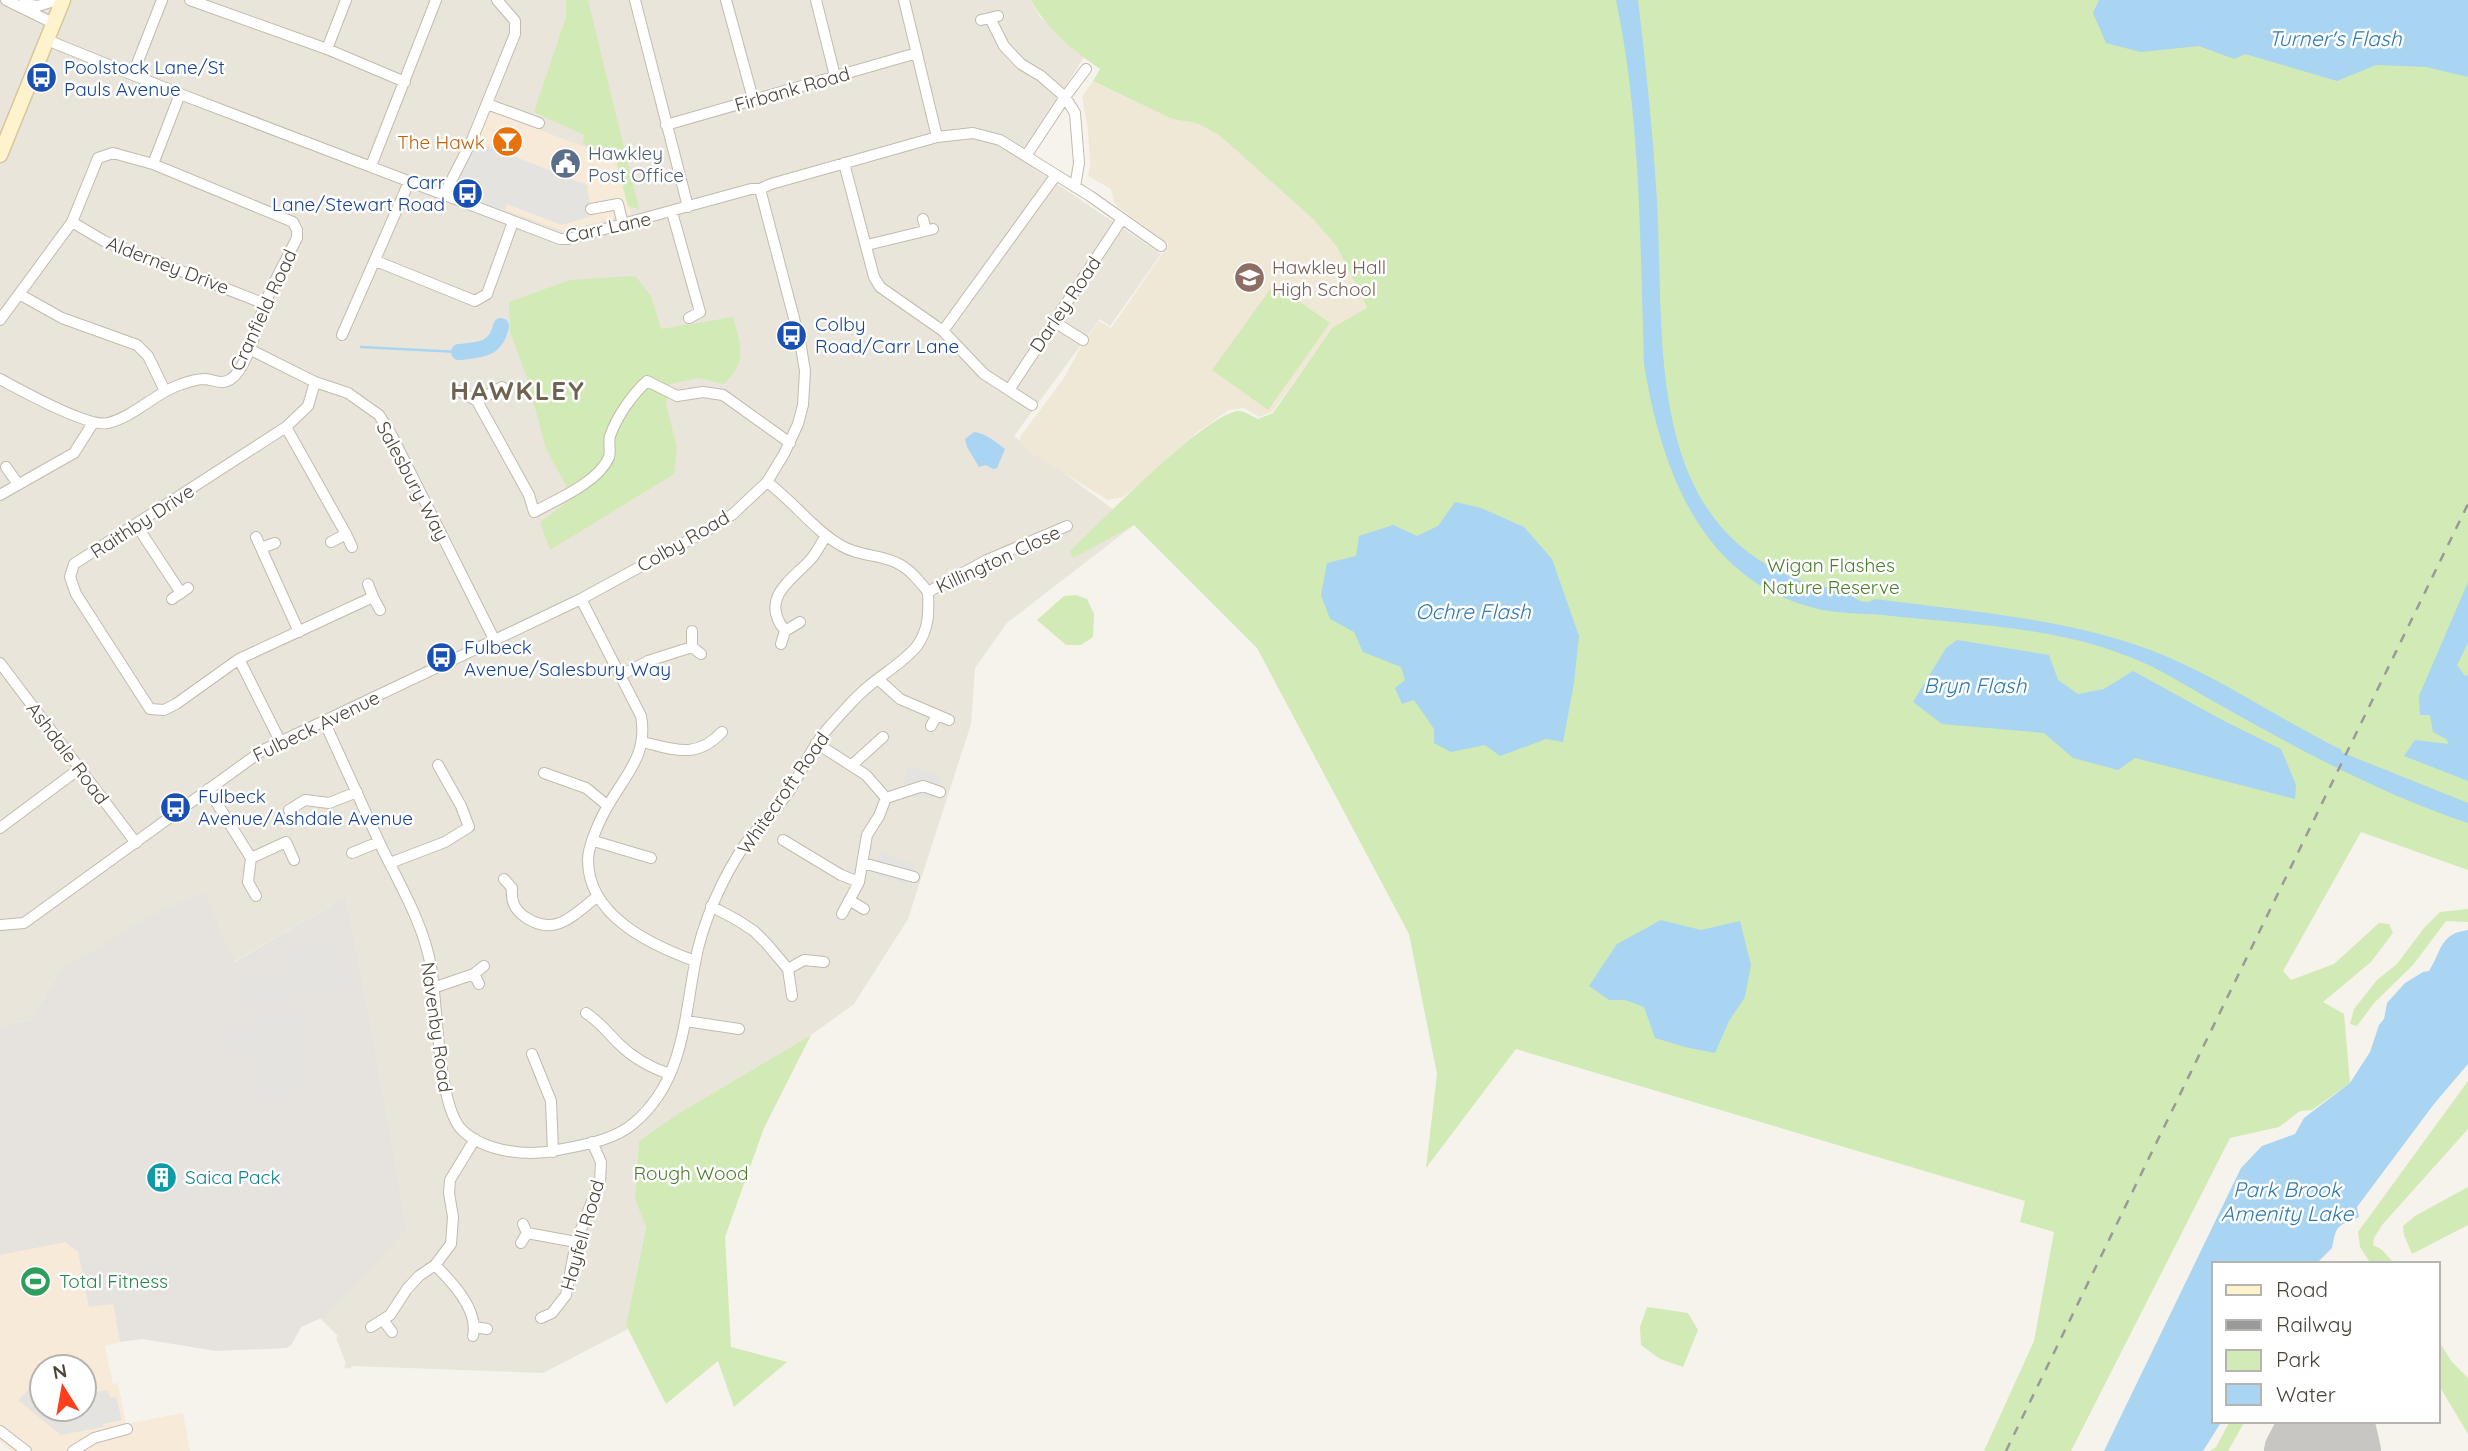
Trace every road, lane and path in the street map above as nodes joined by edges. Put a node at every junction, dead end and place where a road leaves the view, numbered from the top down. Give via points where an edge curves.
1 (57, 0) edge
2 (63, 0) edge
3 (162, 0) edge
4 (190, 0) edge
5 (346, 0) edge
6 (436, 0) edge
7 (497, 0) edge
8 (635, 0) edge
9 (726, 0) edge
10 (816, 0) edge
11 (904, 0) edge
12 (9, 1) edge
13 (990, 18) dead end
14 (53, 23) junction
15 (47, 40) junction
16 (327, 49) junction
17 (917, 53) junction
18 (1086, 69) dead end
19 (133, 74) junction
20 (835, 76) junction
21 (405, 82) junction
22 (180, 94) junction
23 (1065, 97) junction
24 (753, 99) junction
25 (487, 104) junction
26 (539, 123) dead end
27 (666, 125) junction
28 (937, 137) junction
29 (0, 155) edge
30 (1026, 156) junction
31 (844, 163) junction
32 (153, 164) junction
33 (371, 166) junction
34 (1056, 175) junction
35 (409, 182) junction
36 (1075, 187) junction
37 (760, 189) junction
38 (444, 195) junction
39 (688, 207) junction
40 (591, 209) dead end
41 (672, 212) junction
42 (1122, 219) junction
43 (72, 222) junction
44 (513, 222) junction
45 (623, 225) junction
46 (928, 226) dead end
47 (867, 245) junction
48 (1161, 246) dead end
49 (376, 261) junction
50 (19, 294) junction
51 (265, 304) junction
52 (689, 318) dead end
53 (0, 320) edge
54 (1053, 321) junction
55 (943, 331) junction
56 (342, 335) dead end
57 (1083, 340) dead end
58 (249, 349) junction
59 (0, 379) edge
60 (315, 382) junction
61 (502, 387) dead end
62 (1009, 390) junction
63 (165, 391) junction
64 (459, 391) dead end
65 (477, 401) junction
66 (1032, 405) dead end
67 (93, 423) junction
68 (286, 427) junction
69 (790, 443) junction
70 (6, 467) dead end
71 (767, 482) junction
72 (18, 484) junction
73 (0, 495) edge
74 (137, 526) junction
75 (1067, 526) dead end
76 (346, 534) junction
77 (826, 536) junction
78 (256, 537) dead end
79 (331, 542) dead end
80 (275, 543) dead end
81 (352, 547) dead end
82 (261, 548) junction
83 (368, 584) dead end
84 (928, 592) junction
85 (180, 593) dead end
86 (373, 597) junction
87 (581, 599) junction
88 (380, 610) dead end
89 (800, 622) dead end
90 (692, 631) dead end
91 (785, 631) junction
92 (299, 632) junction
93 (495, 641) junction
94 (781, 644) dead end
95 (692, 647) junction
96 (701, 654) dead end
97 (239, 659) junction
98 (0, 663) edge
99 (621, 675) junction
100 (878, 679) junction
101 (937, 715) junction
102 (324, 720) junction
103 (949, 720) dead end
104 (931, 726) dead end
105 (722, 732) dead end
106 (883, 737) dead end
107 (280, 741) junction
108 (643, 742) junction
109 (816, 743) junction
110 (438, 765) dead end
111 (852, 765) junction
112 (79, 769) junction
113 (544, 773) dead end
114 (208, 789) junction
115 (357, 792) junction
116 (940, 792) dead end
117 (886, 798) junction
118 (608, 806) junction
119 (289, 810) dead end
120 (0, 828) edge
121 (783, 840) dead end
122 (594, 841) junction
123 (380, 842) junction
124 (136, 843) junction
125 (352, 853) dead end
126 (251, 858) junction
127 (651, 858) dead end
128 (294, 860) dead end
129 (390, 863) junction
130 (863, 863) junction
131 (914, 877) dead end
132 (504, 879) dead end
133 (859, 882) junction
134 (256, 896) dead end
135 (598, 896) junction
136 (849, 900) junction
137 (711, 906) junction
138 (864, 909) dead end
139 (842, 914) dead end
140 (0, 925) edge
141 (695, 961) junction
142 (824, 962) dead end
143 (484, 966) dead end
144 (788, 969) junction
145 (433, 988) junction
146 (792, 996) dead end
147 (606, 1010) dead end
148 (586, 1013) dead end
149 (599, 1021) junction
150 (686, 1021) junction
151 (723, 1027) junction
152 (739, 1029) dead end
153 (721, 1040) dead end
154 (532, 1054) dead end
155 (670, 1074) junction
156 (475, 1139) junction
157 (592, 1142) junction
158 (553, 1152) junction
159 (576, 1242) junction
160 (521, 1243) dead end
161 (435, 1265) junction
162 (541, 1318) dead end
163 (383, 1320) junction
164 (371, 1327) dead end
165 (487, 1329) dead end
166 (392, 1332) dead end
167 (127, 1429) dead end
168 (0, 1431) edge
169 (26, 1451) edge
170 (73, 1451) edge

1 - 12 street via 38,6
2 - 14 main road
3 - 19 street
4 - 16 street
5 - 16 street
6 - 21 street
7 - 25 street via 515,21 515,34
8 - 27 street
9 - 24 street
10 - 20 street
11 - 17 street
12 - 14 street
13 - 23 street via 1004,47
14 - 15 main road
15 - 19 street, Carr Lane
15 - 29 main road
16 - 21 street
17 - 20 street, Firbank Road
17 - 28 street
18 - 23 street
19 - 22 street, Carr Lane
20 - 24 street, Firbank Road
21 - 33 street
22 - 32 street
22 - 33 street, Carr Lane
23 - 30 street
23 - 36 street via 1075,113 1079,163
24 - 27 street, Firbank Road
25 - 26 street
25 - 38 street
27 - 39 street
28 - 30 street, Carr Lane via 983,134
28 - 31 street, Carr Lane
30 - 34 street, Carr Lane
31 - 37 street, Carr Lane
31 - 47 street
32 - 43 street, Cranfield Road via 113,153 98,158
32 - 51 street, Cranfield Road via 293,222 297,238
33 - 35 street, Carr Lane
34 - 36 street, Carr Lane
34 - 55 street
35 - 38 street, Carr Lane
35 - 49 street
36 - 42 street, Carr Lane
37 - 39 street, Carr Lane
37 - 69 street, Colby Road via 805,371 803,405
38 - 44 street, Carr Lane
39 - 41 street, Carr Lane
40 - 45 street via 618,204
41 - 45 street, Carr Lane
41 - 52 street via 700,312
42 - 48 street, Carr Lane
42 - 54 street, Darley Road
43 - 50 street, Cranfield Road
43 - 51 street, Alderney Drive via 104,241
44 - 45 street, Carr Lane via 560,239
44 - 49 street via 487,294 475,301
46 - 47 street
47 - 55 street via 880,288
49 - 56 street
50 - 53 street, Cranfield Road
50 - 63 street via 62,318 137,345 148,356
51 - 58 street, Cranfield Road
54 - 57 street
54 - 62 street, Darley Road
55 - 62 street via 984,374
58 - 60 street, Salesbury Way
58 - 63 street, Cranfield Road via 232,378 221,383 194,380
59 - 67 street
60 - 68 street, Raithby Drive via 308,406
60 - 93 street, Salesbury Way via 348,393 379,415
61 - 65 street
62 - 66 street
63 - 67 street, Cranfield Road via 107,424
64 - 65 street
65 - 69 street via 534,512 586,484 609,457 609,438 618,418 647,381 677,396 723,395
67 - 72 street via 74,453
68 - 74 street, Raithby Drive
68 - 76 street
69 - 71 street, Colby Road
70 - 72 street
71 - 77 street
71 - 87 street, Colby Road via 713,527
72 - 73 street
74 - 85 street
74 - 97 street, Raithby Drive via 74,564 70,577 76,594 150,709 164,710 176,704
75 - 84 street, Killington Close via 987,560
76 - 79 street
76 - 81 street
77 - 84 street via 858,554 896,562
77 - 91 street via 780,590 775,610
78 - 82 street
80 - 82 street
82 - 92 street
83 - 86 street
84 - 100 street, Whitecroft Road via 926,630 916,647
86 - 88 street
86 - 92 street, Raithby Drive
87 - 93 street, Fulbeck Avenue
87 - 99 street
89 - 91 street
90 - 95 street
91 - 94 street
92 - 97 street, Raithby Drive
93 - 102 street, Fulbeck Avenue
95 - 96 street
95 - 99 street
97 - 107 street
98 - 112 street, Ashdale Road
99 - 108 street via 641,716
100 - 101 street via 900,699
100 - 109 street, Whitecroft Road
101 - 103 street
101 - 104 street
102 - 107 street, Fulbeck Avenue
102 - 115 street, Navenby Road
105 - 108 street via 696,750
106 - 111 street
107 - 114 street, Fulbeck Avenue
108 - 118 street
109 - 111 street
109 - 137 street, Whitecroft Road via 788,792 731,867
110 - 129 street via 469,827 445,842
111 - 117 street
112 - 120 street
112 - 124 street, Ashdale Road
113 - 118 street via 586,788
114 - 124 street, Fulbeck Avenue
114 - 126 street
115 - 119 street via 329,803 305,800
115 - 123 street, Navenby Road
116 - 117 street via 923,786
117 - 130 street via 867,835
118 - 122 street
121 - 133 street
122 - 127 street
122 - 135 street via 588,858
123 - 125 street
123 - 129 street, Navenby Road
124 - 140 street, Fulbeck Avenue via 24,923
126 - 128 street via 286,842
126 - 134 street via 248,882
129 - 145 street, Navenby Road via 419,925
130 - 131 street
130 - 133 street
132 - 135 street via 512,888 511,900 518,912 543,926 571,918
133 - 136 street
135 - 141 street via 648,942
136 - 138 street
136 - 139 street
137 - 141 street, Whitecroft Road
137 - 144 street via 754,931
141 - 150 street, Whitecroft Road
142 - 144 street via 804,960
143 - 145 street via 477,979
144 - 146 street
145 - 156 street, Navenby Road via 452,1118
147 - 149 street
148 - 149 street
149 - 155 street via 630,1054
150 - 151 street
150 - 155 street, Whitecroft Road
151 - 152 street
151 - 153 street
154 - 158 street via 534,1071 551,1101
155 - 157 street, Whitecroft Road via 663,1091 633,1124
156 - 158 street, Navenby Road via 506,1151
156 - 161 street via 450,1180 451,1244
157 - 158 street, Whitecroft Road
157 - 159 street, Hayfell Road via 601,1162 600,1181
159 - 160 street via 525,1229
159 - 162 street, Hayfell Road via 566,1295 552,1313
161 - 163 street via 419,1276
161 - 165 street via 461,1296 474,1332
163 - 164 street
163 - 166 street
167 - 170 street via 94,1437
168 - 169 street

